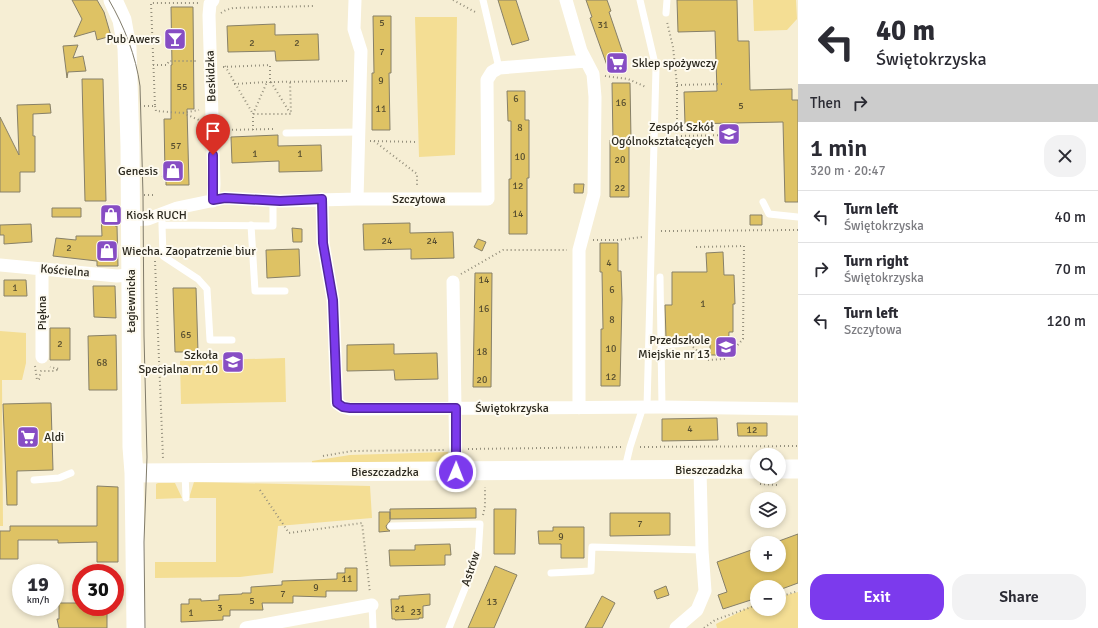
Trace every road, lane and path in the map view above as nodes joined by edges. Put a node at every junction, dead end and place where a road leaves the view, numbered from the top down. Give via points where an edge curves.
1 (113, 0) edge
2 (355, 0) edge
3 (453, 0) edge
4 (483, 0) edge
5 (566, 0) edge
6 (640, 0) edge
7 (667, 0) edge
8 (151, 1) edge
9 (212, 2) edge
10 (313, 6) dead end
11 (486, 11) junction
12 (666, 13) joint
13 (219, 15) dead end
14 (211, 61) junction
15 (586, 61) junction
16 (153, 65) junction
17 (225, 66) junction
18 (499, 68) junction
19 (593, 74) junction
20 (360, 81) junction
21 (269, 82) junction
22 (290, 82) junction
23 (234, 84) junction
24 (677, 84) junction
25 (722, 84) dead end
26 (655, 89) junction
27 (141, 106) dead end
28 (154, 106) junction
29 (212, 107) junction
30 (182, 113) junction
31 (253, 114) junction
32 (291, 114) junction
33 (216, 128) junction
34 (274, 129) dead end
35 (253, 130) junction
36 (670, 132) dead end
37 (677, 132) junction
38 (286, 133) dead end
39 (677, 136) junction
40 (359, 137) junction
41 (374, 141) junction
42 (670, 141) dead end
43 (418, 142) dead end
44 (740, 142) dead end
45 (418, 192) dead end
46 (357, 198) junction
47 (322, 199) junction
48 (213, 200) junction
49 (273, 200) junction
50 (763, 202) dead end
51 (798, 217) edge
52 (130, 220) junction
53 (162, 220) junction
54 (251, 225) junction
55 (798, 230) edge
56 (652, 234) junction
57 (696, 247) dead end
58 (579, 250) junction
59 (155, 256) dead end
60 (0, 265) edge
61 (42, 268) junction
62 (130, 275) junction
63 (660, 277) dead end
64 (457, 281) joint
65 (285, 291) dead end
66 (232, 340) dead end
67 (686, 343) joint
68 (661, 345) junction
69 (42, 357) joint
70 (53, 367) dead end
71 (645, 407) junction
72 (662, 407) junction
73 (456, 408) junction
74 (579, 408) junction
75 (798, 409) edge
76 (798, 446) edge
77 (625, 447) dead end
78 (634, 447) dead end
79 (457, 449) junction
80 (321, 456) dead end
81 (163, 461) dead end
82 (798, 468) edge
83 (750, 469) edge
84 (786, 469) edge
85 (624, 470) junction
86 (700, 470) junction
87 (456, 472) junction
88 (71, 473) dead end
89 (134, 473) junction
90 (185, 473) junction
91 (34, 480) dead end
92 (485, 487) dead end
93 (260, 490) dead end
94 (186, 498) dead end
95 (480, 524) junction
96 (391, 526) dead end
97 (702, 550) junction
98 (551, 573) dead end
99 (798, 591) edge
100 (786, 595) edge
101 (372, 605) junction
102 (750, 608) edge
103 (136, 628) edge
104 (246, 628) edge
105 (372, 628) edge
106 (449, 628) edge
107 (676, 628) edge
108 (704, 628) edge

1 - 52 street, Łagiewnicka via 122,20 127,48
2 - 20 street via 354,29 361,51
3 - 11 path via 476,13
4 - 11 lane
5 - 15 street
6 - 26 lane via 656,68
7 - 12 lane
8 - 9 path
8 - 16 path
9 - 14 street, Beskidzka via 209,15
10 - 13 path via 233,8
11 - 18 lane
12 - 24 path
14 - 16 path
14 - 17 path via 218,61 218,69
14 - 29 street, Beskidzka
15 - 18 street
15 - 19 street
16 - 28 path
17 - 21 path via 270,65
17 - 23 path
18 - 46 street, Szczytowa via 492,72 487,80 488,199
19 - 26 path via 628,79
19 - 58 street via 594,194
20 - 22 path
20 - 40 street
21 - 22 path
21 - 23 path
21 - 31 path
21 - 32 path
22 - 32 path
23 - 31 path
24 - 25 path
24 - 37 path
26 - 56 lane
27 - 28 path
28 - 30 path via 156,111
29 - 30 path
29 - 33 street, Beskidzka
30 - 33 path
31 - 32 path
31 - 35 path
33 - 35 path
33 - 48 street, Beskidzka
34 - 35 path
36 - 37 path
37 - 39 path
38 - 40 lane
39 - 42 path via 677,141
39 - 44 path via 724,135 732,143
40 - 41 path
40 - 46 street
41 - 43 path
41 - 45 path via 417,174
46 - 47 street, Szczytowa
47 - 49 street, Szczytowa
47 - 73 street, Świętokrzyska via 323,243 333,300 337,403 350,408
48 - 49 street, Szczytowa
48 - 53 street, Szczytowa via 176,208
49 - 54 lane via 273,226
50 - 51 lane via 769,214
52 - 53 street, Szczytowa
52 - 62 street, Łagiewnicka
53 - 54 lane
53 - 66 lane via 163,256 198,279 207,289 210,340
54 - 65 lane via 255,292
55 - 56 path
56 - 58 path via 619,240 588,241 584,250
56 - 71 lane
57 - 67 path via 744,246 743,339 725,360 707,360
58 - 64 path via 503,250 461,273
58 - 74 street
59 - 81 path
60 - 61 street, Kościelna
61 - 62 street, Kościelna via 117,276
61 - 69 street, Piękna
62 - 89 street, Łagiewnicka
63 - 68 lane
64 - 73 street
67 - 68 lane
68 - 72 lane
69 - 70 path via 42,362 35,365 36,380 39,379 41,371 59,369
71 - 72 street, Świętokrzyska
71 - 74 street, Świętokrzyska
71 - 85 lane
72 - 75 street, Świętokrzyska
73 - 74 street, Świętokrzyska
73 - 79 street
76 - 78 path
77 - 79 path
79 - 80 path via 352,452
79 - 87 street
82 - 84 street
83 - 86 street, Bieszczadzka
85 - 86 street, Bieszczadzka
85 - 87 street, Bieszczadzka
86 - 97 street
87 - 90 street, Bieszczadzka
88 - 91 lane via 59,478
89 - 90 street, Bieszczadzka
89 - 103 street, Łagiewnicka
90 - 94 lane
92 - 95 path via 485,506
93 - 101 path via 289,533 362,523
95 - 96 lane
95 - 106 lane, Astrów via 478,556
97 - 98 lane via 592,547 591,571
97 - 107 street via 705,591 697,610
99 - 100 path
101 - 104 street
101 - 105 lane
102 - 108 path via 715,620

